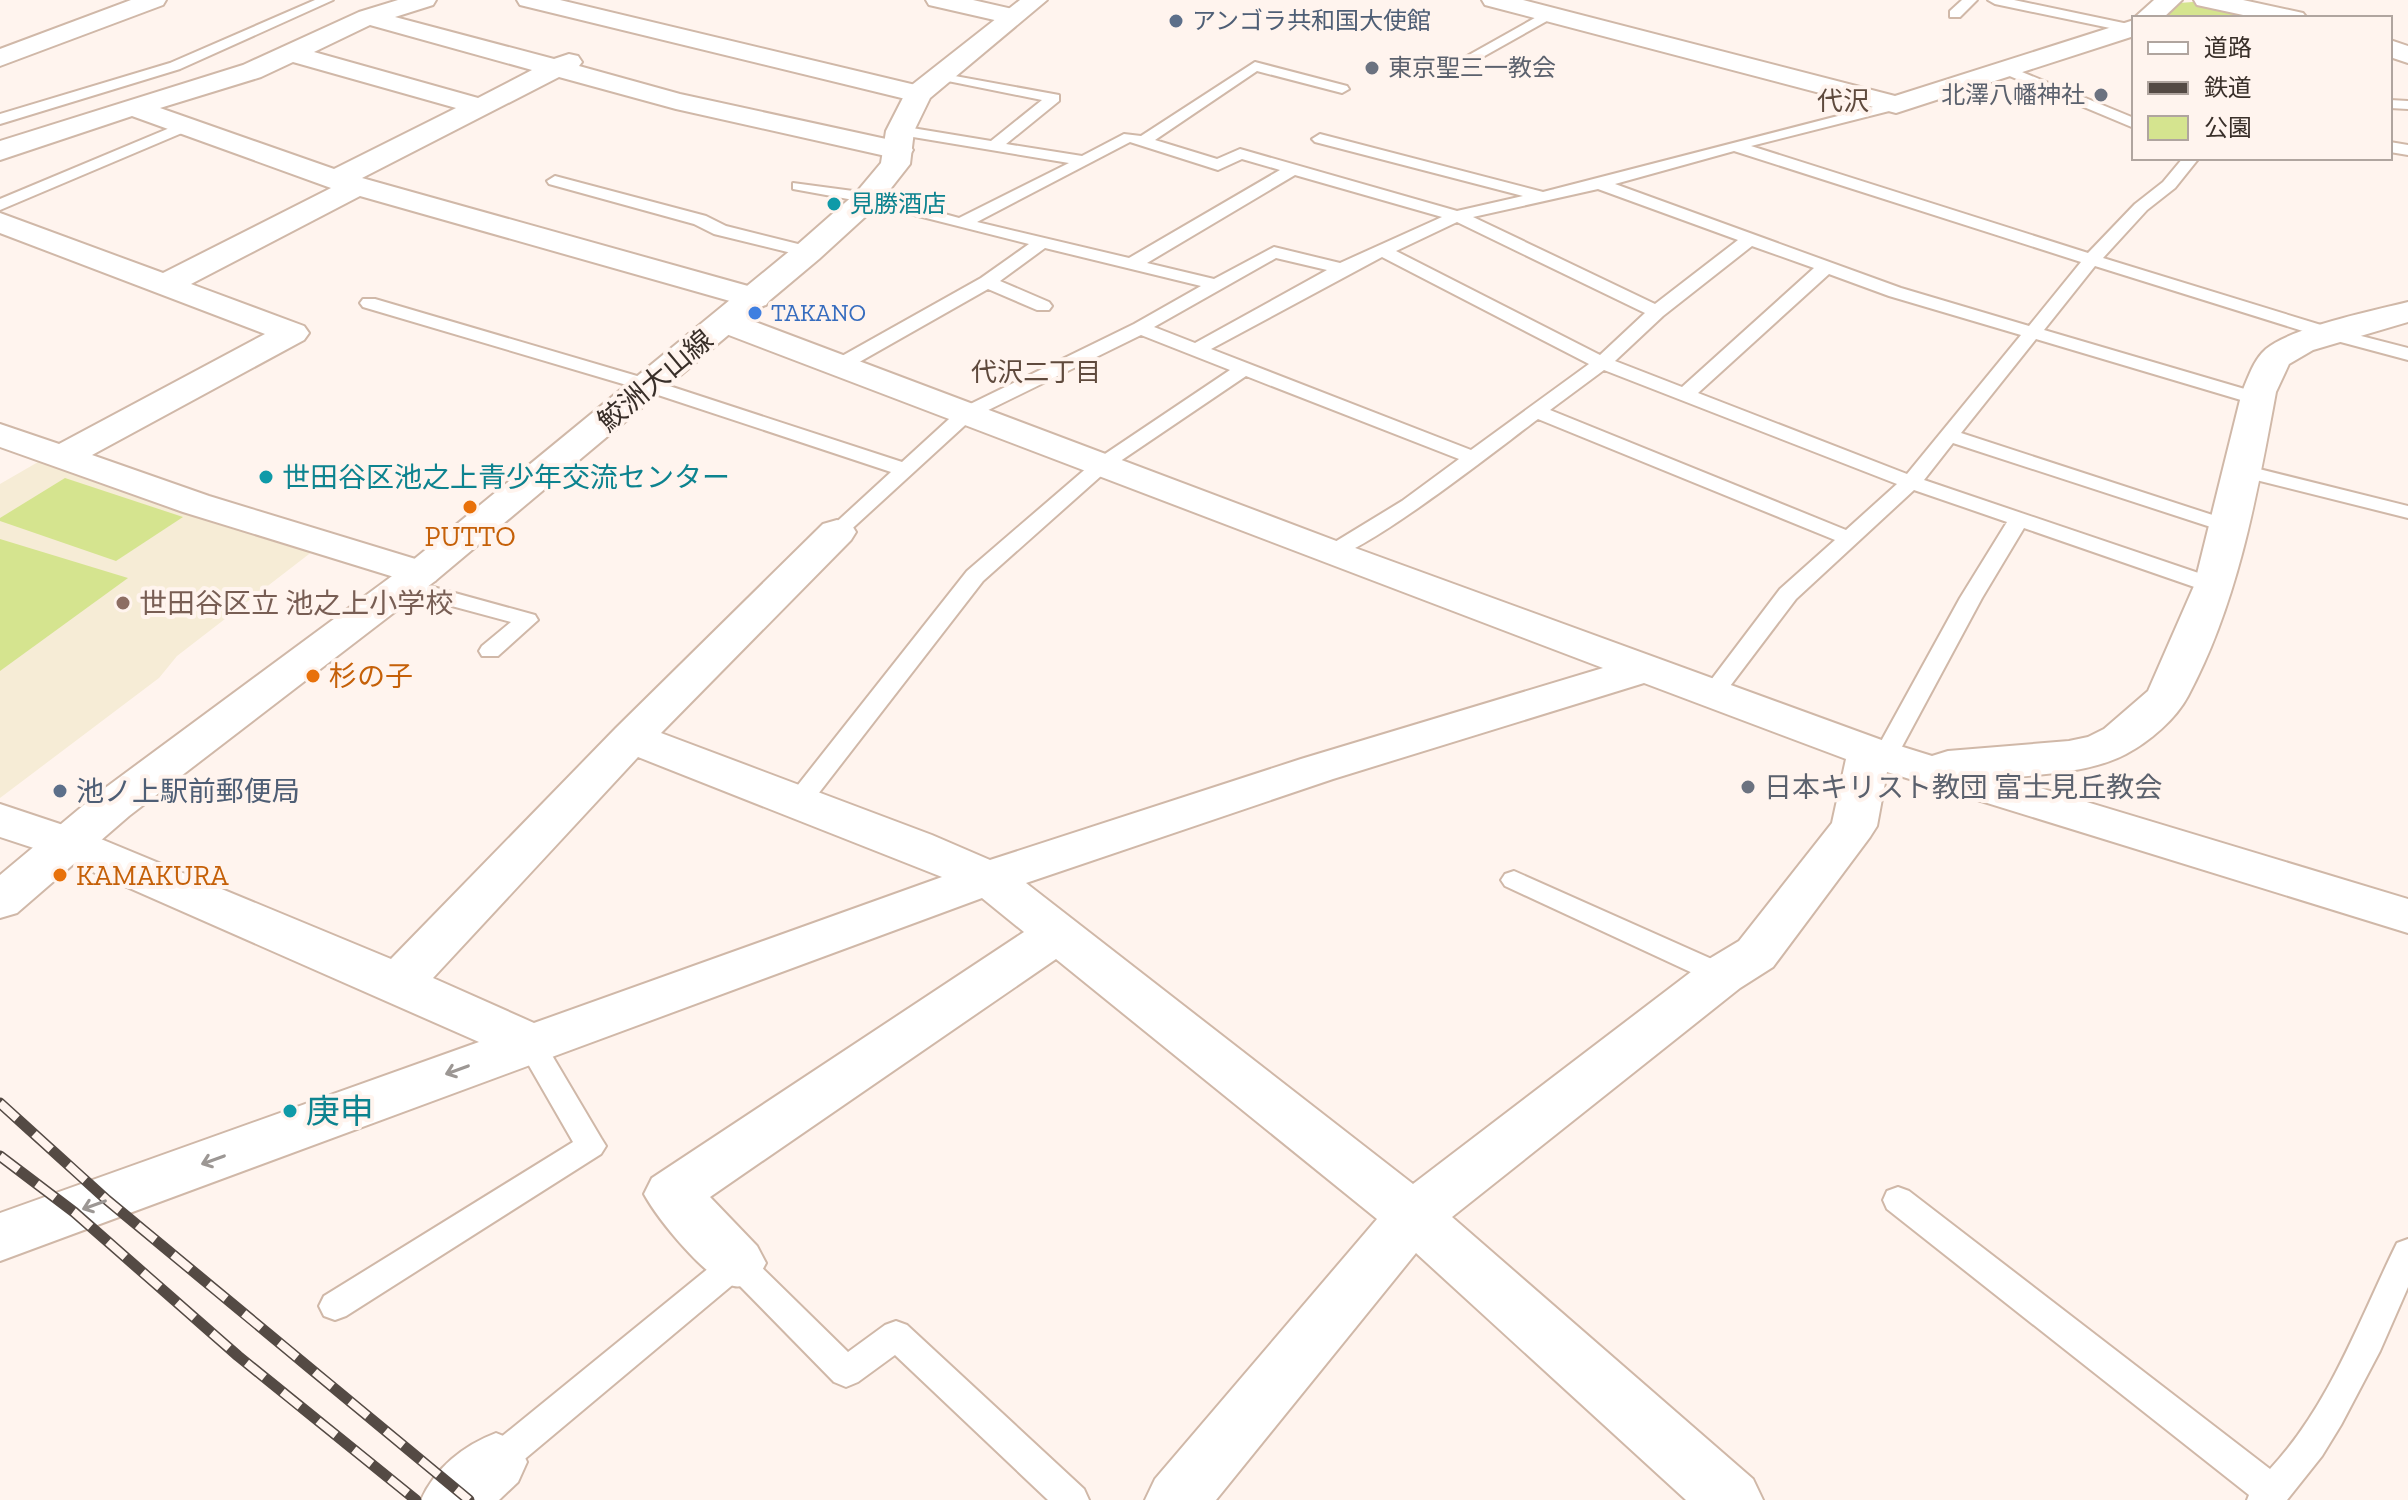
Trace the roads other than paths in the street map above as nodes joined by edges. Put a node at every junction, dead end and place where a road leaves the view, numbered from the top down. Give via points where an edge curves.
1 (154, 0) edge
2 (326, 0) edge
3 (424, 0) edge
4 (529, 0) edge
5 (938, 0) edge
6 (1494, 0) edge
7 (1970, 0) edge
8 (1995, 0) edge
9 (2170, 0) edge
10 (2206, 0) edge
11 (2243, 2) edge
12 (1024, 8) edge
13 (1549, 14) junction
14 (1955, 14) dead end
15 (2150, 16) edge
16 (2288, 16) edge
17 (368, 17) junction
18 (639, 27) junction
19 (2132, 28) edge
20 (2132, 29) edge
21 (290, 53) junction
22 (0, 58) edge
23 (1467, 60) dead end
24 (556, 69) junction
25 (2005, 69) junction
26 (928, 84) junction
27 (1342, 89) dead end
28 (1896, 105) junction
29 (481, 107) junction
30 (134, 108) junction
31 (0, 119) edge
32 (2132, 122) edge
33 (184, 127) junction
34 (1320, 139) dead end
35 (899, 140) junction
36 (1143, 141) junction
37 (994, 146) junction
38 (1735, 146) junction
39 (0, 151) edge
40 (2189, 160) edge
41 (1084, 161) junction
42 (1294, 169) junction
43 (555, 181) dead end
44 (346, 183) junction
45 (1599, 184) junction
46 (799, 186) dead end
47 (1544, 196) junction
48 (867, 199) junction
49 (0, 205) edge
50 (1457, 216) junction
51 (0, 222) edge
52 (961, 223) junction
53 (1750, 239) junction
54 (1042, 243) junction
55 (1381, 250) junction
56 (808, 252) junction
57 (2093, 258) junction
58 (1132, 264) junction
59 (1827, 266) junction
60 (1342, 269) junction
61 (987, 282) junction
62 (166, 284) junction
63 (1214, 284) junction
64 (369, 303) dead end
65 (1043, 306) dead end
66 (740, 310) junction
67 (1657, 312) junction
68 (2408, 312) edge
69 (1140, 328) junction
70 (2344, 330) junction
71 (2031, 332) junction
72 (1198, 349) junction
73 (2408, 354) edge
74 (1602, 363) junction
75 (840, 365) junction
76 (1244, 369) junction
77 (647, 385) junction
78 (1686, 394) junction
79 (2258, 399) junction
80 (1537, 412) junction
81 (967, 413) junction
82 (0, 435) edge
83 (1948, 435) junction
84 (63, 456) junction
85 (1474, 458) junction
86 (1103, 464) junction
87 (906, 470) junction
88 (2243, 471) junction
89 (1911, 482) junction
90 (2408, 512) edge
91 (2020, 517) junction
92 (2230, 527) junction
93 (837, 532) joint
94 (1848, 538) junction
95 (1333, 553) junction
96 (412, 580) junction
97 (2214, 586) junction
98 (490, 651) dead end
99 (1644, 669) junction
100 (1713, 693) junction
101 (631, 738) junction
102 (1889, 758) junction
103 (799, 801) junction
104 (0, 820) edge
105 (68, 843) junction
106 (988, 878) junction
107 (1514, 880) dead end
108 (0, 901) edge
109 (2408, 916) edge
110 (1057, 934) junction
111 (1722, 975) junction
112 (398, 983) junction
113 (530, 1043) junction
114 (1898, 1200) dead end
115 (1413, 1216) junction
116 (18, 1232) edge
117 (2408, 1252) edge
118 (737, 1263) junction
119 (335, 1306) dead end
120 (475, 1481) edge
121 (2268, 1496) edge
122 (1072, 1500) edge
123 (1177, 1500) edge
124 (1731, 1500) edge

1 - 22 street
2 - 31 lane via 175,66
3 - 17 street
4 - 18 street
5 - 12 street
6 - 13 street
7 - 14 lane
8 - 19 lane
9 - 15 street
10 - 11 street
11 - 16 street
12 - 26 street, 鮫洲大山線
13 - 23 lane
13 - 28 street
17 - 21 street
17 - 24 street
18 - 24 street
18 - 26 street
20 - 25 street
21 - 29 street
21 - 30 street via 252,71
24 - 29 street
24 - 35 street via 676,101
25 - 28 street
25 - 32 lane
26 - 35 street, 鮫洲大山線
26 - 37 lane via 1054,98
27 - 36 lane via 1255,66
28 - 38 lane
29 - 44 street
30 - 33 street
30 - 39 street
33 - 44 street
33 - 49 lane
34 - 47 lane
35 - 37 lane
35 - 48 street, 鮫洲大山線 via 895,164
36 - 41 lane via 1129,137
36 - 42 lane via 1218,165 1240,154
37 - 41 lane
38 - 45 lane
38 - 57 lane
40 - 57 lane
41 - 52 lane
42 - 50 lane
42 - 58 lane
43 - 56 lane
44 - 62 street
44 - 66 street
45 - 47 lane
45 - 53 lane
46 - 48 lane
47 - 50 lane
48 - 52 lane
48 - 56 street, 鮫洲大山線
50 - 55 lane
50 - 67 lane
51 - 62 street
52 - 54 lane
53 - 59 lane
53 - 67 lane
54 - 58 lane
54 - 61 lane
55 - 60 lane
55 - 74 lane
56 - 66 street, 鮫洲大山線
57 - 70 lane
57 - 71 lane
58 - 63 lane
59 - 71 lane
59 - 78 lane
60 - 63 lane via 1274,252
60 - 72 lane
61 - 65 lane
61 - 75 lane
62 - 84 street via 292,333
63 - 69 lane
64 - 77 lane
66 - 75 street
66 - 77 street, 鮫洲大山線
67 - 74 lane
68 - 70 street
69 - 72 lane
69 - 81 lane
70 - 73 lane
70 - 79 street via 2301,343 2277,357
71 - 79 lane
71 - 83 lane
72 - 76 lane
74 - 78 lane
74 - 80 lane
75 - 81 street
76 - 85 lane
76 - 86 lane
77 - 87 lane
77 - 96 street, 鮫洲大山線
78 - 89 lane
79 - 88 street
80 - 85 lane
80 - 94 lane
81 - 86 street
81 - 87 lane
82 - 84 street
83 - 89 lane
83 - 92 lane
84 - 96 street
85 - 95 lane
86 - 95 street
86 - 103 lane via 975,576
87 - 93 lane
88 - 90 lane
88 - 92 street
89 - 91 lane
89 - 94 lane
91 - 97 lane
91 - 102 lane via 1971,598
92 - 97 street
93 - 101 street
94 - 100 lane via 1788,594
95 - 99 street
96 - 98 lane via 527,620
96 - 105 street, 鮫洲大山線
97 - 102 street via 2167,696 2156,711 2106,747 1958,766
99 - 100 street
99 - 106 street
100 - 102 street
101 - 103 street
101 - 112 street
102 - 109 street
102 - 111 street via 1866,764 1854,826 1756,954
103 - 106 street
104 - 105 street
105 - 108 street, 鮫洲大山線
105 - 112 street
106 - 110 street
106 - 113 street
107 - 111 lane
110 - 115 street
110 - 118 street via 672,1194
111 - 115 street
112 - 113 street
113 -> 116 street
113 - 119 lane via 591,1146
114 - 121 lane
115 - 123 street
115 - 124 street
117 - 121 lane via 2354,1371 2308,1449
118 - 120 lane
118 - 122 lane via 846,1372 896,1335

